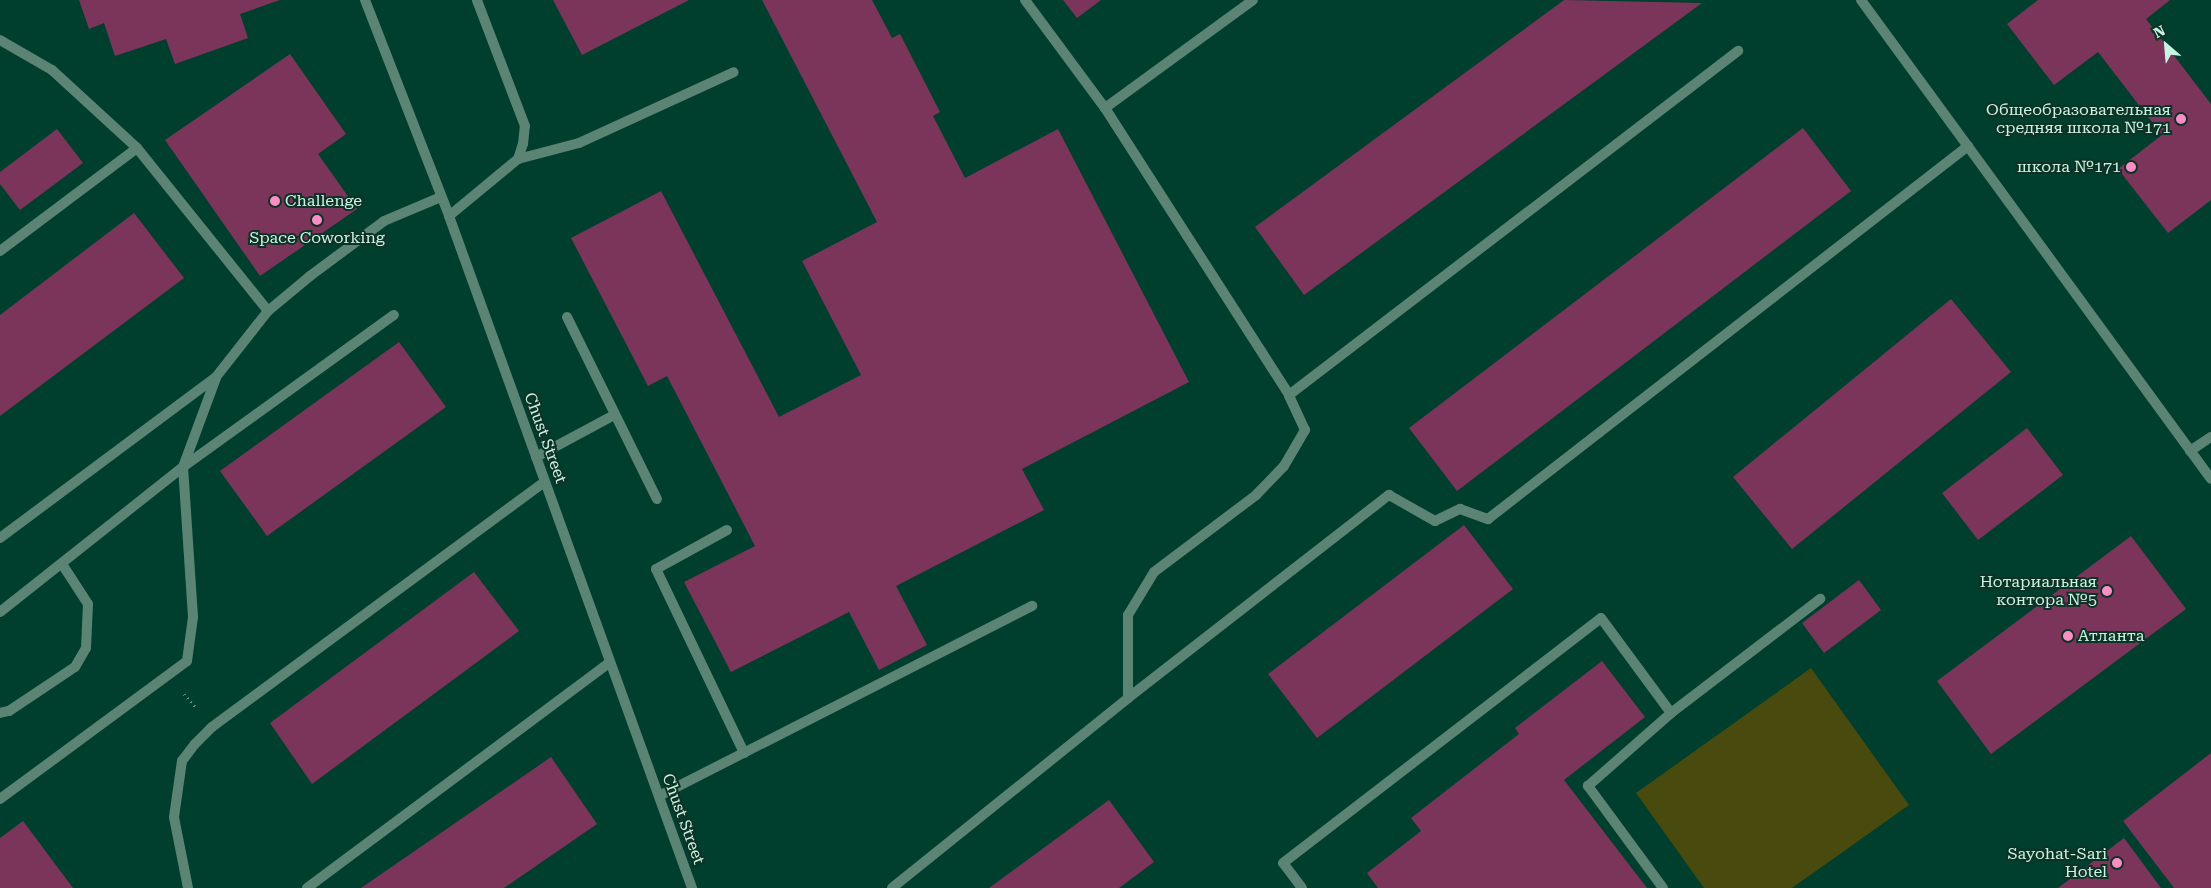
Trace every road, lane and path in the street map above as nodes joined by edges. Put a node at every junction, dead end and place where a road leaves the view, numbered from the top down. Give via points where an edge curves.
1 (365, 0) edge
2 (477, 0) edge
3 (1026, 0) edge
4 (1252, 0) edge
5 (1861, 0) edge
6 (0, 40) edge
7 (1738, 51) dead end
8 (734, 72) dead end
9 (1105, 108) junction
10 (1968, 146) junction
11 (137, 148) junction
12 (518, 159) junction
13 (441, 196) junction
14 (449, 216) junction
15 (0, 251) edge
16 (268, 312) junction
17 (394, 315) dead end
18 (567, 317) dead end
19 (216, 377) junction
20 (1289, 395) junction
21 (614, 415) junction
22 (2211, 437) edge
23 (2190, 451) junction
24 (536, 457) junction
25 (182, 467) junction
26 (2211, 479) edge
27 (544, 482) junction
28 (657, 499) dead end
29 (727, 530) dead end
30 (0, 538) edge
31 (62, 564) junction
32 (1820, 599) dead end
33 (1032, 606) dead end
34 (0, 612) edge
35 (609, 664) junction
36 (169, 677) junction
37 (1128, 698) junction
38 (0, 713) edge
39 (1671, 713) junction
40 (212, 727) junction
41 (744, 753) junction
42 (659, 796) junction
43 (0, 799) edge
44 (188, 888) edge
45 (307, 888) edge
46 (692, 888) edge
47 (892, 888) edge
48 (1302, 888) edge
49 (1663, 888) edge

1 - 13 street, Chust Street
2 - 12 street via 525,126
3 - 9 street
4 - 9 street
5 - 10 street
6 - 11 street via 52,70
7 - 20 street
8 - 12 street via 578,143
9 - 20 street
10 - 23 street
10 - 37 street via 1488,519 1460,509 1435,522 1389,495
11 - 15 street
11 - 16 street
12 - 14 street
13 - 14 street, Chust Street
13 - 16 street via 384,222
14 - 24 street, Chust Street
16 - 19 street
17 - 25 street
18 - 21 street
19 - 25 street
19 - 30 street
20 - 37 street via 1305,430 1284,466 1256,495 1154,572 1128,615
21 - 24 street
21 - 28 street
22 - 23 street
23 - 26 street
24 - 27 street, Chust Street
25 - 31 street
25 - 36 street via 193,617 187,660
27 - 35 street, Chust Street
27 - 40 street
29 - 41 street via 656,569
31 - 34 street
31 - 38 street via 88,604 86,648 75,667 9,711
32 - 39 street
33 - 41 street
35 - 42 street, Chust Street
35 - 45 street
36 - 40 path
36 - 43 street
37 - 47 street
39 - 48 street via 1601,618 1283,863
39 - 49 street via 1588,786
40 - 44 street via 182,761 176,787 175,826
41 - 42 street
42 - 46 street, Chust Street

